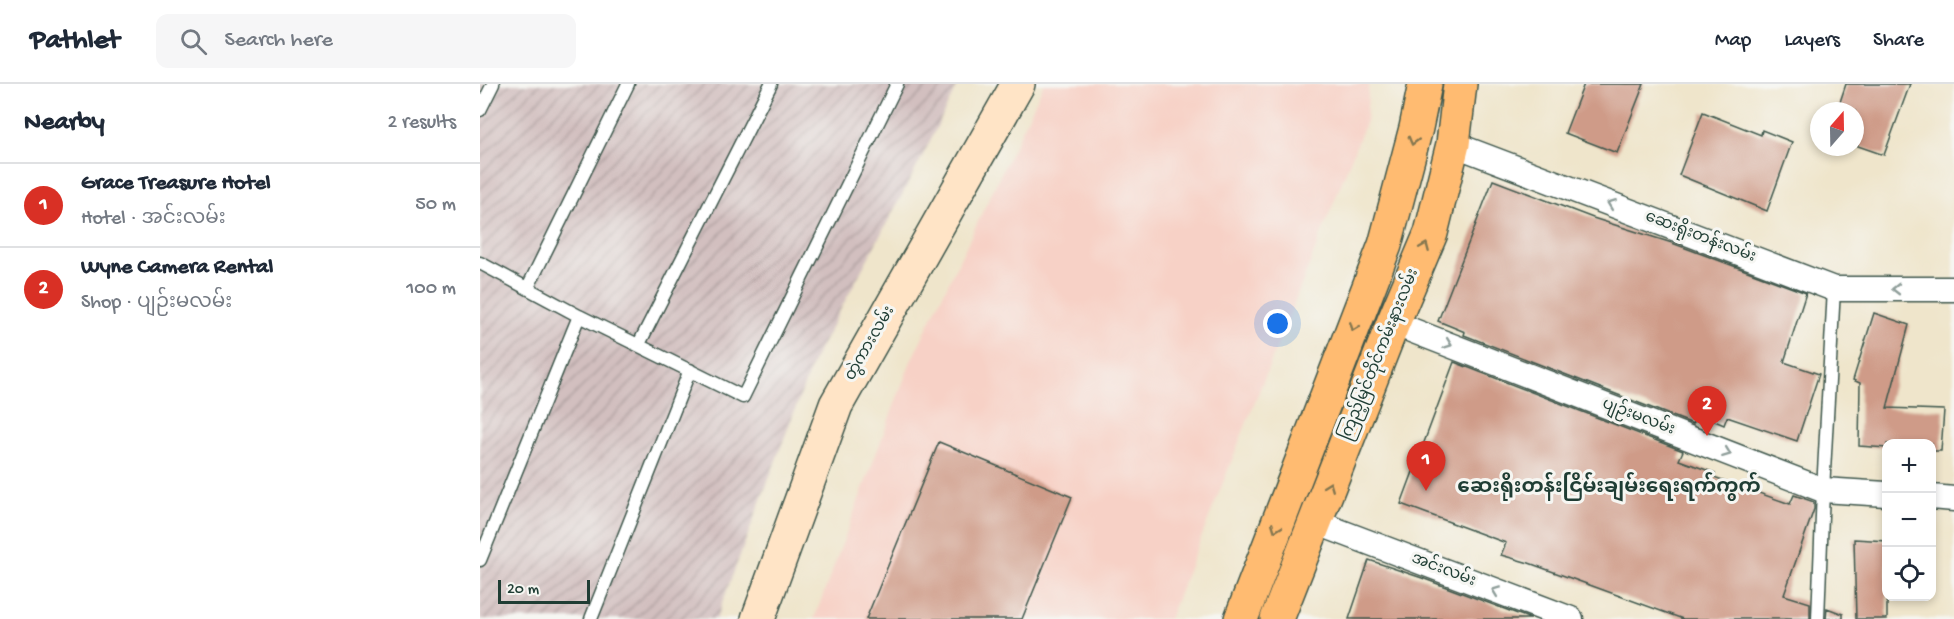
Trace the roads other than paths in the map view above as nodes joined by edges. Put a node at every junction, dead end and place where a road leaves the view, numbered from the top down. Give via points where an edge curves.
1 (493, 84) edge
2 (628, 84) edge
3 (771, 84) edge
4 (897, 84) edge
5 (1018, 84) edge
6 (1425, 84) edge
7 (1460, 84) edge
8 (480, 110) edge
9 (1454, 144) junction
10 (480, 263) edge
11 (528, 287) junction
12 (1834, 289) junction
13 (1954, 289) edge
14 (579, 316) junction
15 (1393, 322) junction
16 (639, 344) junction
17 (690, 370) junction
18 (1822, 490) junction
19 (1882, 494) edge
20 (1936, 497) edge
21 (1954, 499) edge
22 (1315, 522) junction
23 (480, 560) edge
24 (1256, 580) junction
25 (1283, 606) edge
26 (591, 619) edge
27 (758, 619) edge
28 (1241, 619) edge
29 (1571, 619) edge
30 (1818, 619) edge

1 - 8 lane
2 - 11 lane
3 - 16 lane
4 - 17 lane via 743,397
5 - 27 main road, တွဲကားလမ်း via 836,405
6 -> 24 main road, ကြည့်မြင်တိုင်ကမ်းနားလမ်း via 1385,245
7 - 9 main road, ကြည့်မြင်တိုင်ကမ်းနားလမ်း
12 -> 9 street, ဆေးရိုးတန်းလမ်း
15 -> 9 main road, ကြည့်မြင်တိုင်ကမ်းနားလမ်း via 1431,233
10 - 11 lane
11 - 14 lane
13 -> 12 street, ဆေးရိုးတန်းလမ်း
12 - 18 lane
14 - 16 lane
14 - 23 lane
15 -> 18 street, ပျဉ်းမလမ်း
22 -> 15 main road, ကြည့်မြင်တိုင်ကမ်းနားလမ်း
16 - 17 lane
17 - 26 lane
18 - 19 street, ပျဉ်းမလမ်း
18 - 30 lane
20 - 21 street
22 - 25 main road, ကြည့်မြင်တိုင်ကမ်းနားလမ်း
29 -> 22 street, အင်းလမ်း
24 - 25 main road
24 - 28 main road, ကြည့်မြင်တိုင်ကမ်းနားလမ်း

